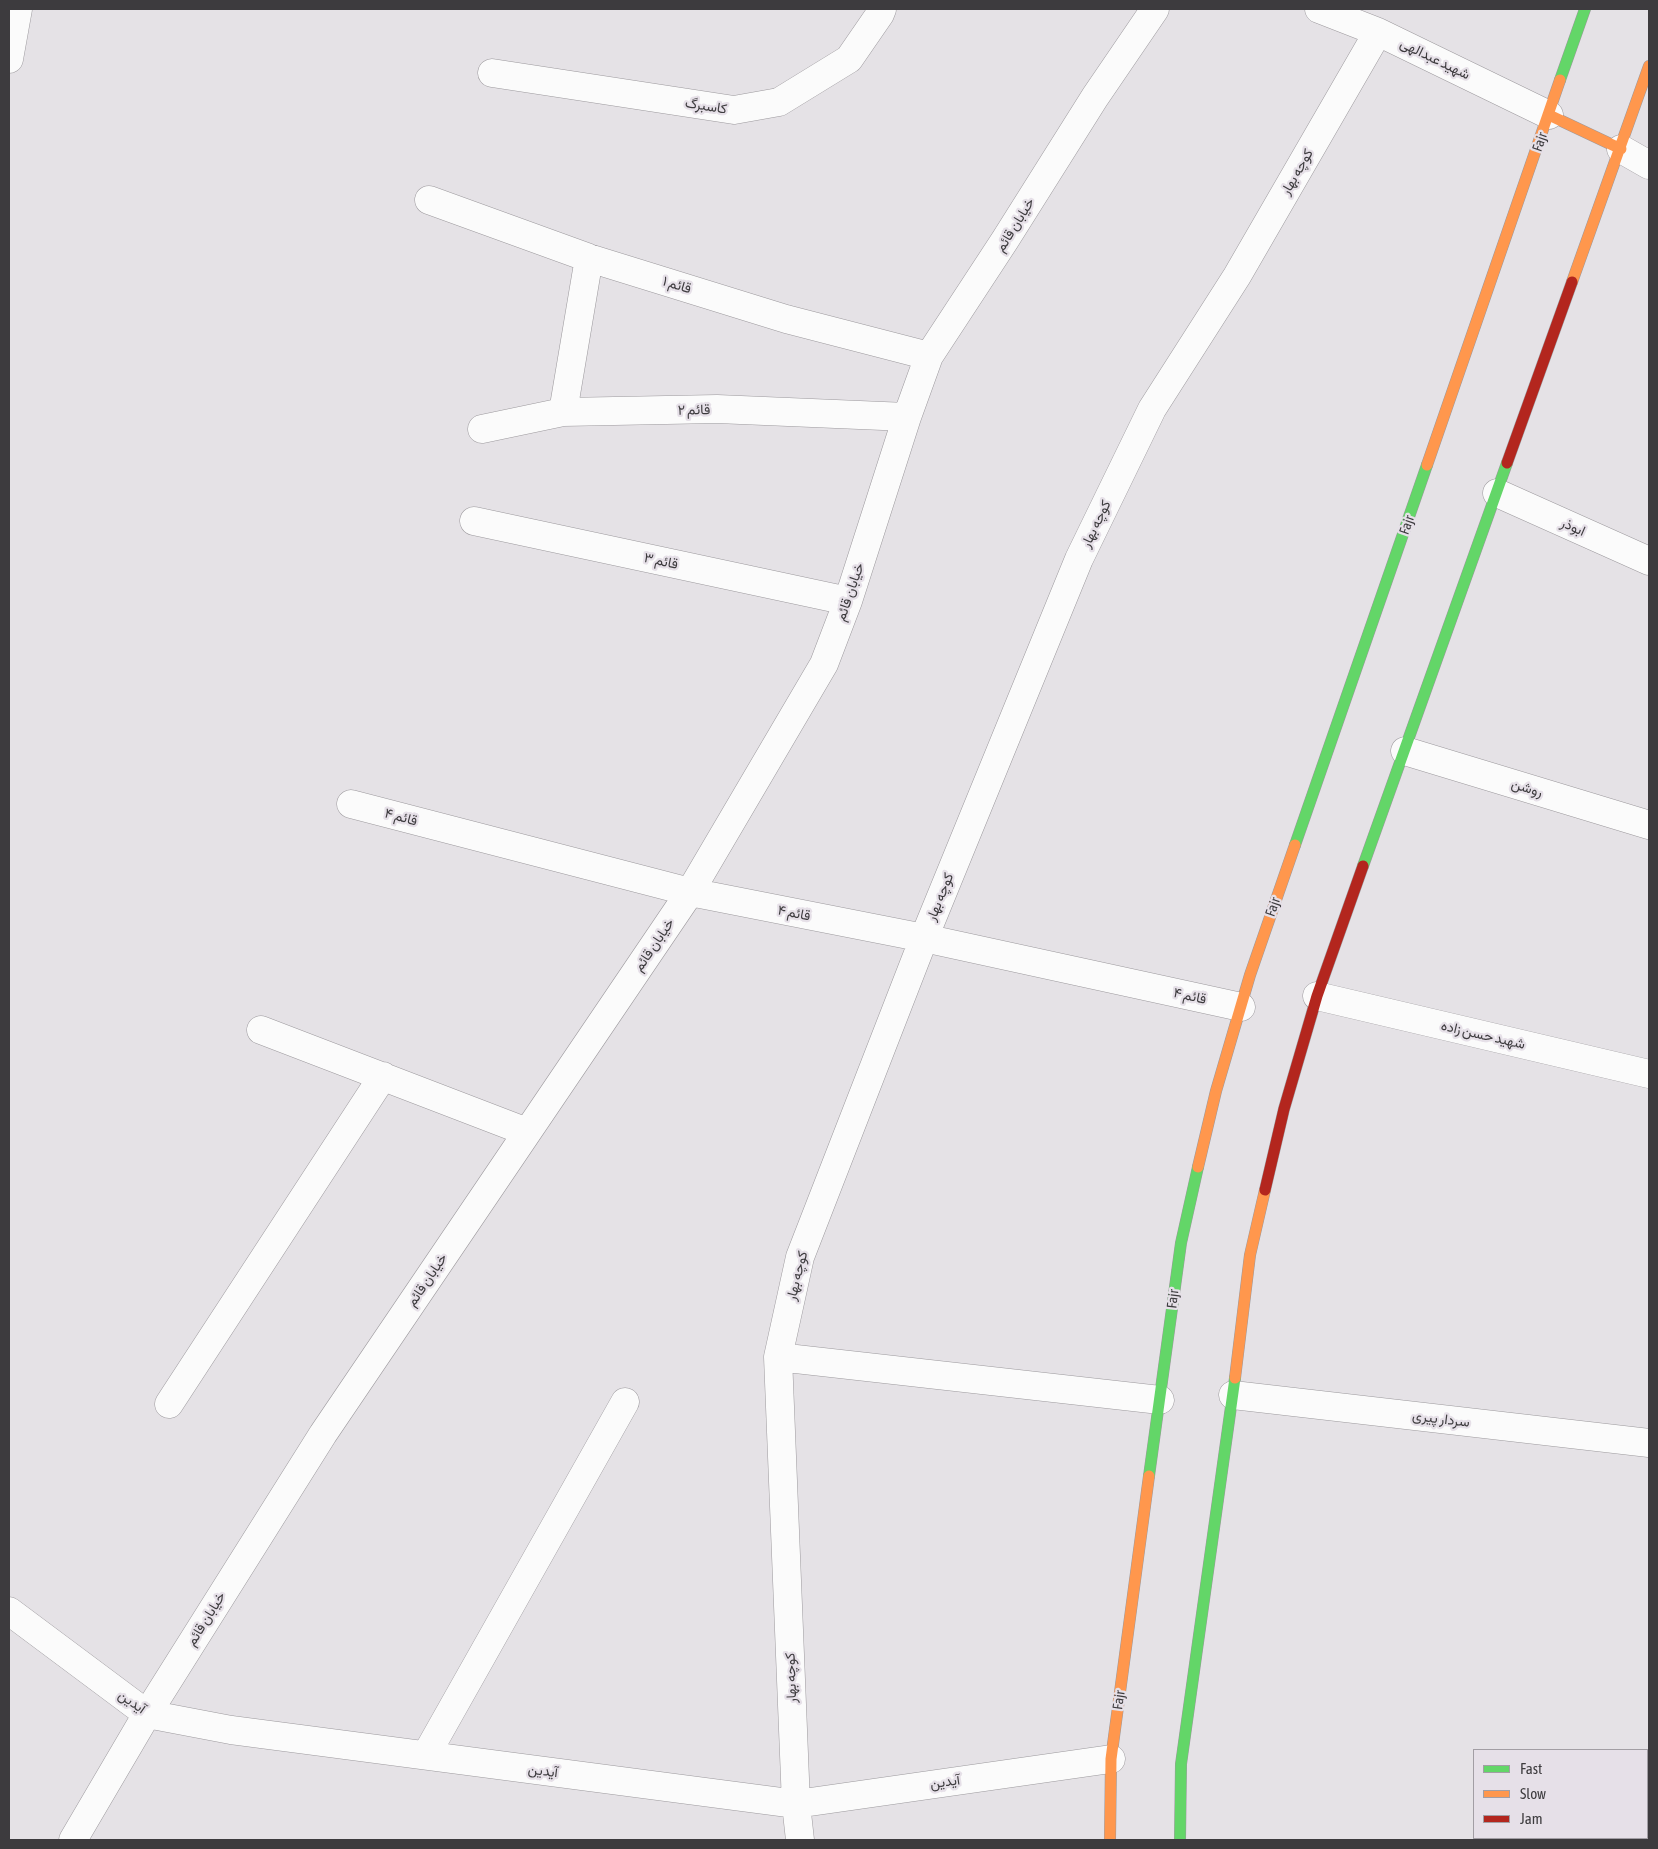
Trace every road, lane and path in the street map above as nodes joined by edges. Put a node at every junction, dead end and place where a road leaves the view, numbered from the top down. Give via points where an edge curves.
1 (18, 9) edge
2 (882, 9) edge
3 (1155, 9) edge
4 (1319, 9) edge
5 (1585, 9) edge
6 (1378, 32) junction
7 (9, 59) edge
8 (1649, 66) edge
9 (492, 73) dead end
10 (1549, 115) junction
11 (1621, 149) junction
12 (1649, 166) edge
13 (429, 200) dead end
14 (589, 258) junction
15 (929, 356) junction
16 (563, 412) junction
17 (907, 417) junction
18 (482, 429) dead end
19 (1497, 493) junction
20 (474, 521) dead end
21 (1649, 561) edge
22 (848, 601) junction
23 (1405, 751) junction
24 (351, 804) dead end
25 (1649, 825) edge
26 (690, 892) junction
27 (924, 938) junction
28 (1317, 996) junction
29 (1241, 1007) junction
30 (261, 1030) dead end
31 (1649, 1074) edge
32 (383, 1076) junction
33 (527, 1132) junction
34 (778, 1357) junction
35 (1233, 1395) junction
36 (1160, 1400) junction
37 (625, 1402) dead end
38 (169, 1404) dead end
39 (1649, 1443) edge
40 (9, 1611) edge
41 (147, 1714) junction
42 (426, 1756) junction
43 (1111, 1758) junction
44 (796, 1804) junction
45 (73, 1840) edge
46 (800, 1840) edge
47 (1110, 1840) edge
48 (1180, 1840) edge

1 - 7 street
2 - 9 street, کاسبرگ via 849,59 780,102 743,109
3 - 15 street, خیابان قائم
4 - 6 street, شهید عبدالهی
5 - 10 main road, Fajr
6 - 10 street, شهید عبدالهی
6 - 27 street, کوچه بهار via 1237,276 1152,409 1079,559
8 - 11 main road
10 - 11 main road
10 - 29 main road, Fajr
11 - 12 street
11 - 19 main road
13 - 14 street, قائم ۱
14 - 15 street, قائم ۱ via 786,319
14 - 16 street
15 - 17 street, خیابان قائم
16 - 17 street, قائم ۲ via 717,409
16 - 18 street, قائم ۲
17 - 22 street, خیابان قائم
19 - 21 street, ابوذر
19 - 23 main road
20 - 22 street, قائم ۳
22 - 26 street, خیابان قائم via 824,664
23 - 25 street, روشن
23 - 28 main road
24 - 26 street, قائم ۴
26 - 27 street, قائم ۴
26 - 33 street, خیابان قائم
27 - 29 street, قائم ۴
27 - 34 street, کوچه بهار via 800,1257
28 - 31 street, شهید حسن زاده
28 - 35 main road via 1284,1109 1250,1255
29 - 36 main road, Fajr via 1216,1091 1181,1243
30 - 32 street
32 - 33 street
32 - 38 street
33 - 41 street, خیابان قائم via 323,1434
34 - 36 street
34 - 44 street, کوچه بهار
35 - 39 street, سردار پیری
35 - 48 main road via 1181,1764
36 - 43 main road, Fajr
37 - 42 street
40 - 41 street, آیدین
41 - 42 street, آیدین via 231,1730
41 - 45 street, خیابان قائم
42 - 44 street, آیدین
43 - 44 street, آیدین
43 - 47 main road, Fajr
44 - 46 street, کوچه بهار

